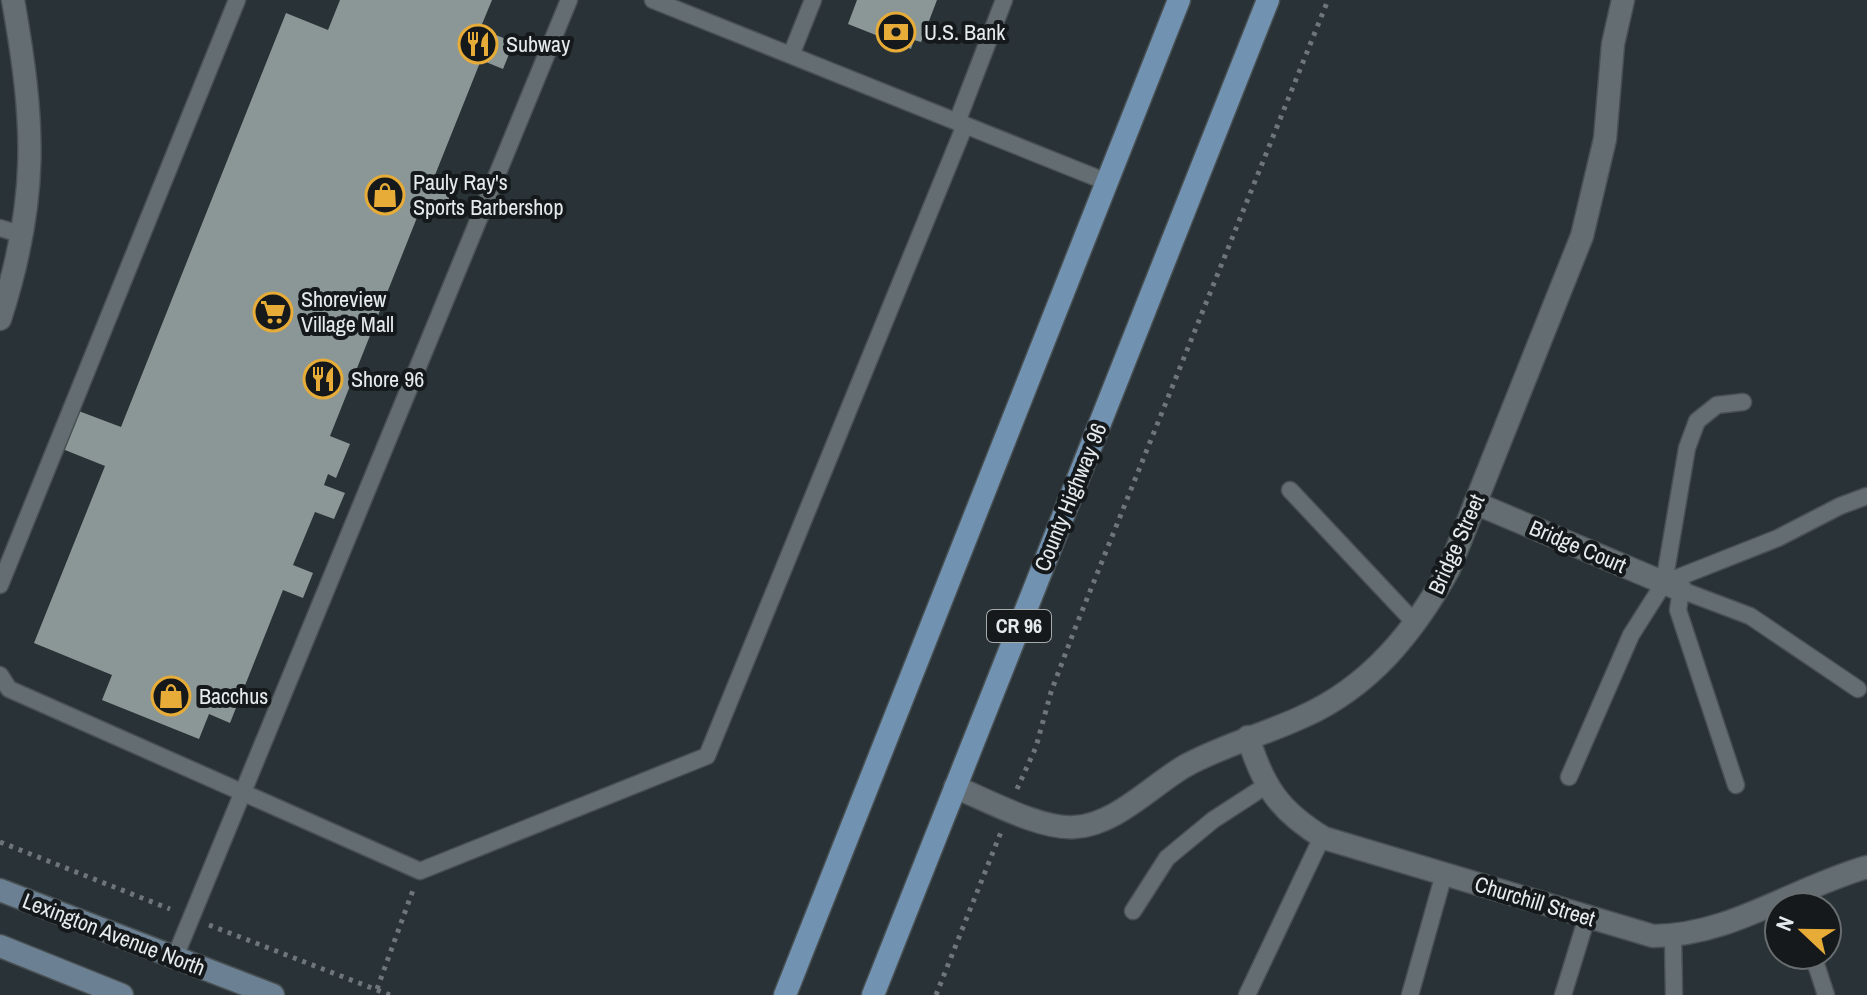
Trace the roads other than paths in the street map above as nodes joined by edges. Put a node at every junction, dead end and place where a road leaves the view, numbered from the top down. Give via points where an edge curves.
1 (13, 0) edge
2 (237, 0) edge
3 (569, 0) edge
4 (653, 0) edge
5 (813, 0) edge
6 (1004, 0) edge
7 (1179, 0) edge
8 (1268, 0) edge
9 (1623, 0) edge
10 (791, 55) junction
11 (961, 123) junction
12 (1107, 182) junction
13 (0, 228) edge
14 (23, 235) junction
15 (0, 319) edge
16 (1743, 402) dead end
17 (1290, 490) dead end
18 (1867, 496) edge
19 (1475, 503) junction
20 (0, 585) edge
21 (1672, 586) junction
22 (1416, 624) junction
23 (0, 675) edge
24 (1858, 689) dead end
25 (1248, 737) junction
26 (1569, 777) dead end
27 (1267, 785) junction
28 (1736, 785) dead end
29 (955, 787) junction
30 (241, 794) junction
31 (1322, 837) junction
32 (1867, 867) edge
33 (1444, 874) junction
34 (0, 890) edge
35 (1813, 891) edge
36 (1133, 911) dead end
37 (1763, 912) edge
38 (1587, 917) junction
39 (1673, 936) junction
40 (0, 946) edge
41 (175, 957) junction
42 (1818, 971) edge
43 (122, 995) edge
44 (273, 995) edge
45 (785, 995) edge
46 (873, 995) edge
47 (1247, 995) edge
48 (1410, 995) edge
49 (1563, 995) edge
50 (1674, 995) edge
51 (1826, 995) edge

1 - 14 street via 31,132
2 - 20 lane
3 - 30 lane
4 - 10 lane
5 - 10 lane
6 - 11 lane
7 - 12 main road
8 - 29 main road, County Highway 96 / CR 96
9 - 19 street, Bridge Street via 1613,44 1605,139 1582,236
10 - 11 lane
11 - 12 lane
11 - 30 lane via 707,756 420,871
12 - 45 main road
13 - 14 lane
14 - 15 street
16 - 21 lane via 1717,405 1697,421 1687,448
17 - 22 lane
18 - 21 lane
19 - 21 street, Bridge Court
19 - 22 street, Bridge Street via 1449,569
21 - 24 lane via 1750,616
21 - 26 lane via 1631,635
21 - 28 lane
22 - 25 street, Bridge Street via 1381,664 1341,696
23 - 30 lane via 9,689
25 - 27 street, Churchill Street
25 - 29 street, Bridge Street via 1163,779 1100,823 1077,827 1059,828
27 - 31 street, Churchill Street via 1297,821
27 - 36 lane via 1167,858
29 - 46 main road, County Highway 96 / CR 96
30 - 41 lane
31 - 33 street, Churchill Street
31 - 47 lane
32 - 35 street, Churchill Street
33 - 38 street, Churchill Street
33 - 48 lane
34 - 41 main road, Lexington Avenue North
37 - 39 street, Churchill Street via 1718,929
38 - 39 street, Churchill Street via 1642,934
38 - 49 lane
39 - 50 lane
40 - 43 main road
41 - 44 main road, Lexington Avenue North
42 - 51 lane

